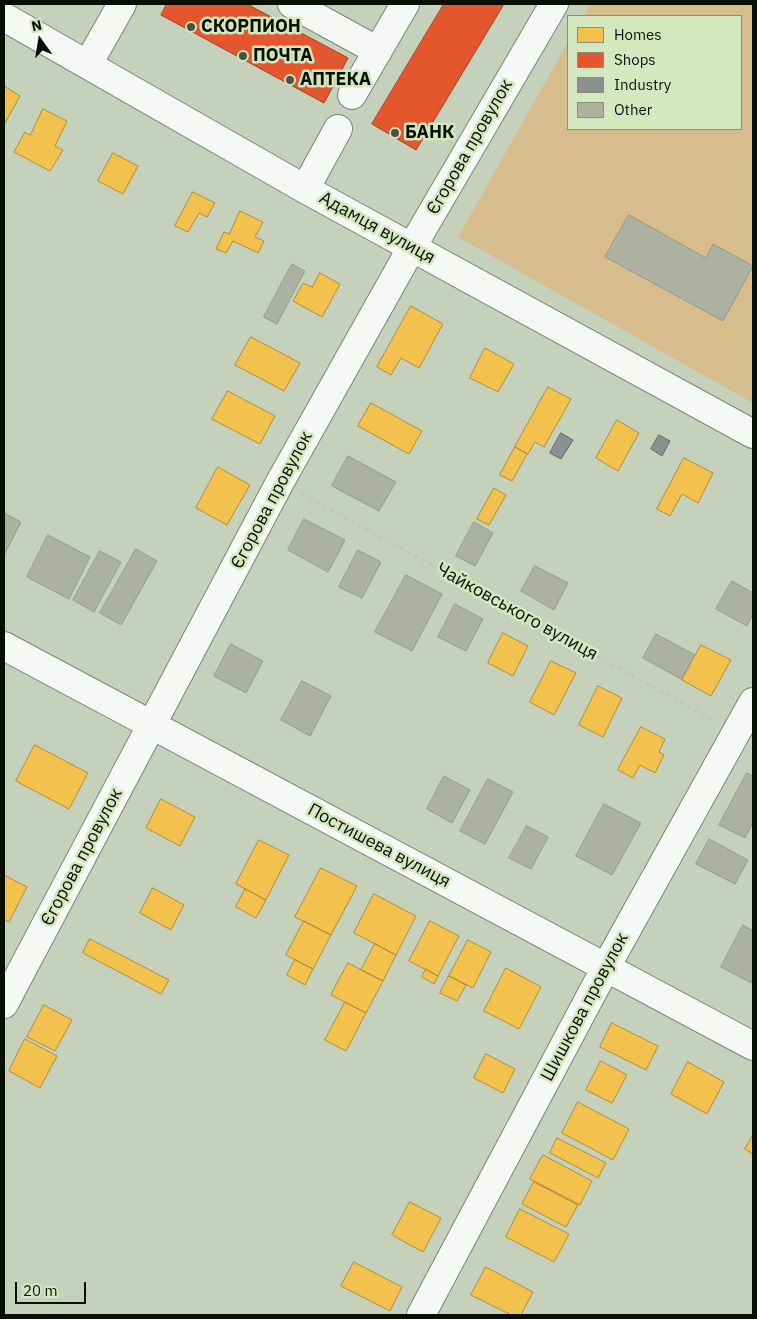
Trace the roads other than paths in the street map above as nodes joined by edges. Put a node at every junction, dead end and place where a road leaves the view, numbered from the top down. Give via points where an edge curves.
1 (122, 4) edge
2 (292, 4) edge
3 (405, 4) edge
4 (554, 4) edge
5 (4, 17) edge
6 (378, 51) junction
7 (88, 64) junction
8 (352, 95) dead end
9 (338, 129) dead end
10 (305, 189) junction
11 (412, 247) junction
12 (753, 434) edge
13 (4, 646) edge
14 (753, 702) edge
15 (152, 725) junction
16 (745, 737) edge
17 (606, 967) junction
18 (4, 1004) edge
19 (753, 1046) edge
20 (421, 1315) edge

1 - 7 street
2 - 6 street
3 - 6 street
4 - 11 street, Єгорова провулок
5 - 7 street, Адамця вулиця
6 - 8 street
7 - 10 street, Адамця вулиця
9 - 10 street
10 - 11 street, Адамця вулиця
11 - 12 street, Адамця вулиця
11 - 15 street, Єгорова провулок via 280,482
13 - 15 street, Постишева вулиця
14 - 16 street, Шишкова провулок
15 - 17 street, Постишева вулиця
15 - 18 street, Єгорова провулок
16 - 17 street, Шишкова провулок
17 - 19 street, Постишева вулиця
17 - 20 street, Шишкова провулок

